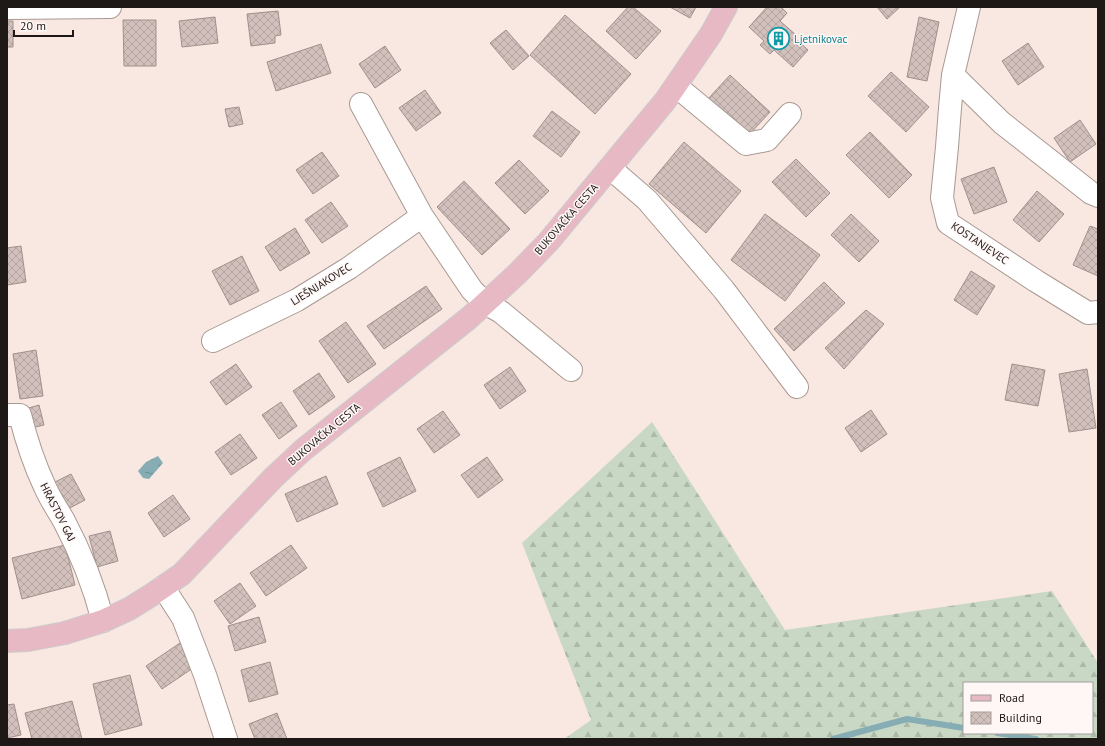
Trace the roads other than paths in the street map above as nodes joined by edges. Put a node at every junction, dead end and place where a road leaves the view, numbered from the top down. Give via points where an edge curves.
1 (110, 7) edge
2 (726, 7) edge
3 (969, 7) edge
4 (7, 8) edge
5 (953, 75) junction
6 (676, 86) junction
7 (360, 104) dead end
8 (790, 114) dead end
9 (610, 168) junction
10 (1098, 196) edge
11 (422, 216) junction
12 (485, 303) junction
13 (1098, 312) edge
14 (213, 341) dead end
15 (571, 370) dead end
16 (797, 387) dead end
17 (7, 415) edge
18 (163, 587) junction
19 (103, 621) junction
20 (7, 641) edge
21 (226, 739) edge

1 - 4 street
2 - 6 main road, BUKOVAČKA CESTA
3 - 5 street, KOSTANJEVEC
5 - 10 street via 1002,123
5 - 13 street, KOSTANJEVEC via 942,198 948,223 1088,313
6 - 8 street via 746,144 768,140
6 - 9 main road, BUKOVAČKA CESTA
7 - 11 street
9 - 12 main road, BUKOVAČKA CESTA via 549,241
9 - 16 street via 647,200 724,290
11 - 12 street via 472,290
11 - 14 street, LJEŠNJAKOVEC via 349,268 297,300
12 - 15 street via 501,312
12 - 18 main road, BUKOVAČKA CESTA via 303,450 182,574
17 - 19 street, HRASTOV GAJ via 20,415 38,472 82,558
18 - 19 main road, BUKOVAČKA CESTA via 129,609
18 - 21 street via 183,618
19 - 20 main road, BUKOVAČKA CESTA via 65,633

